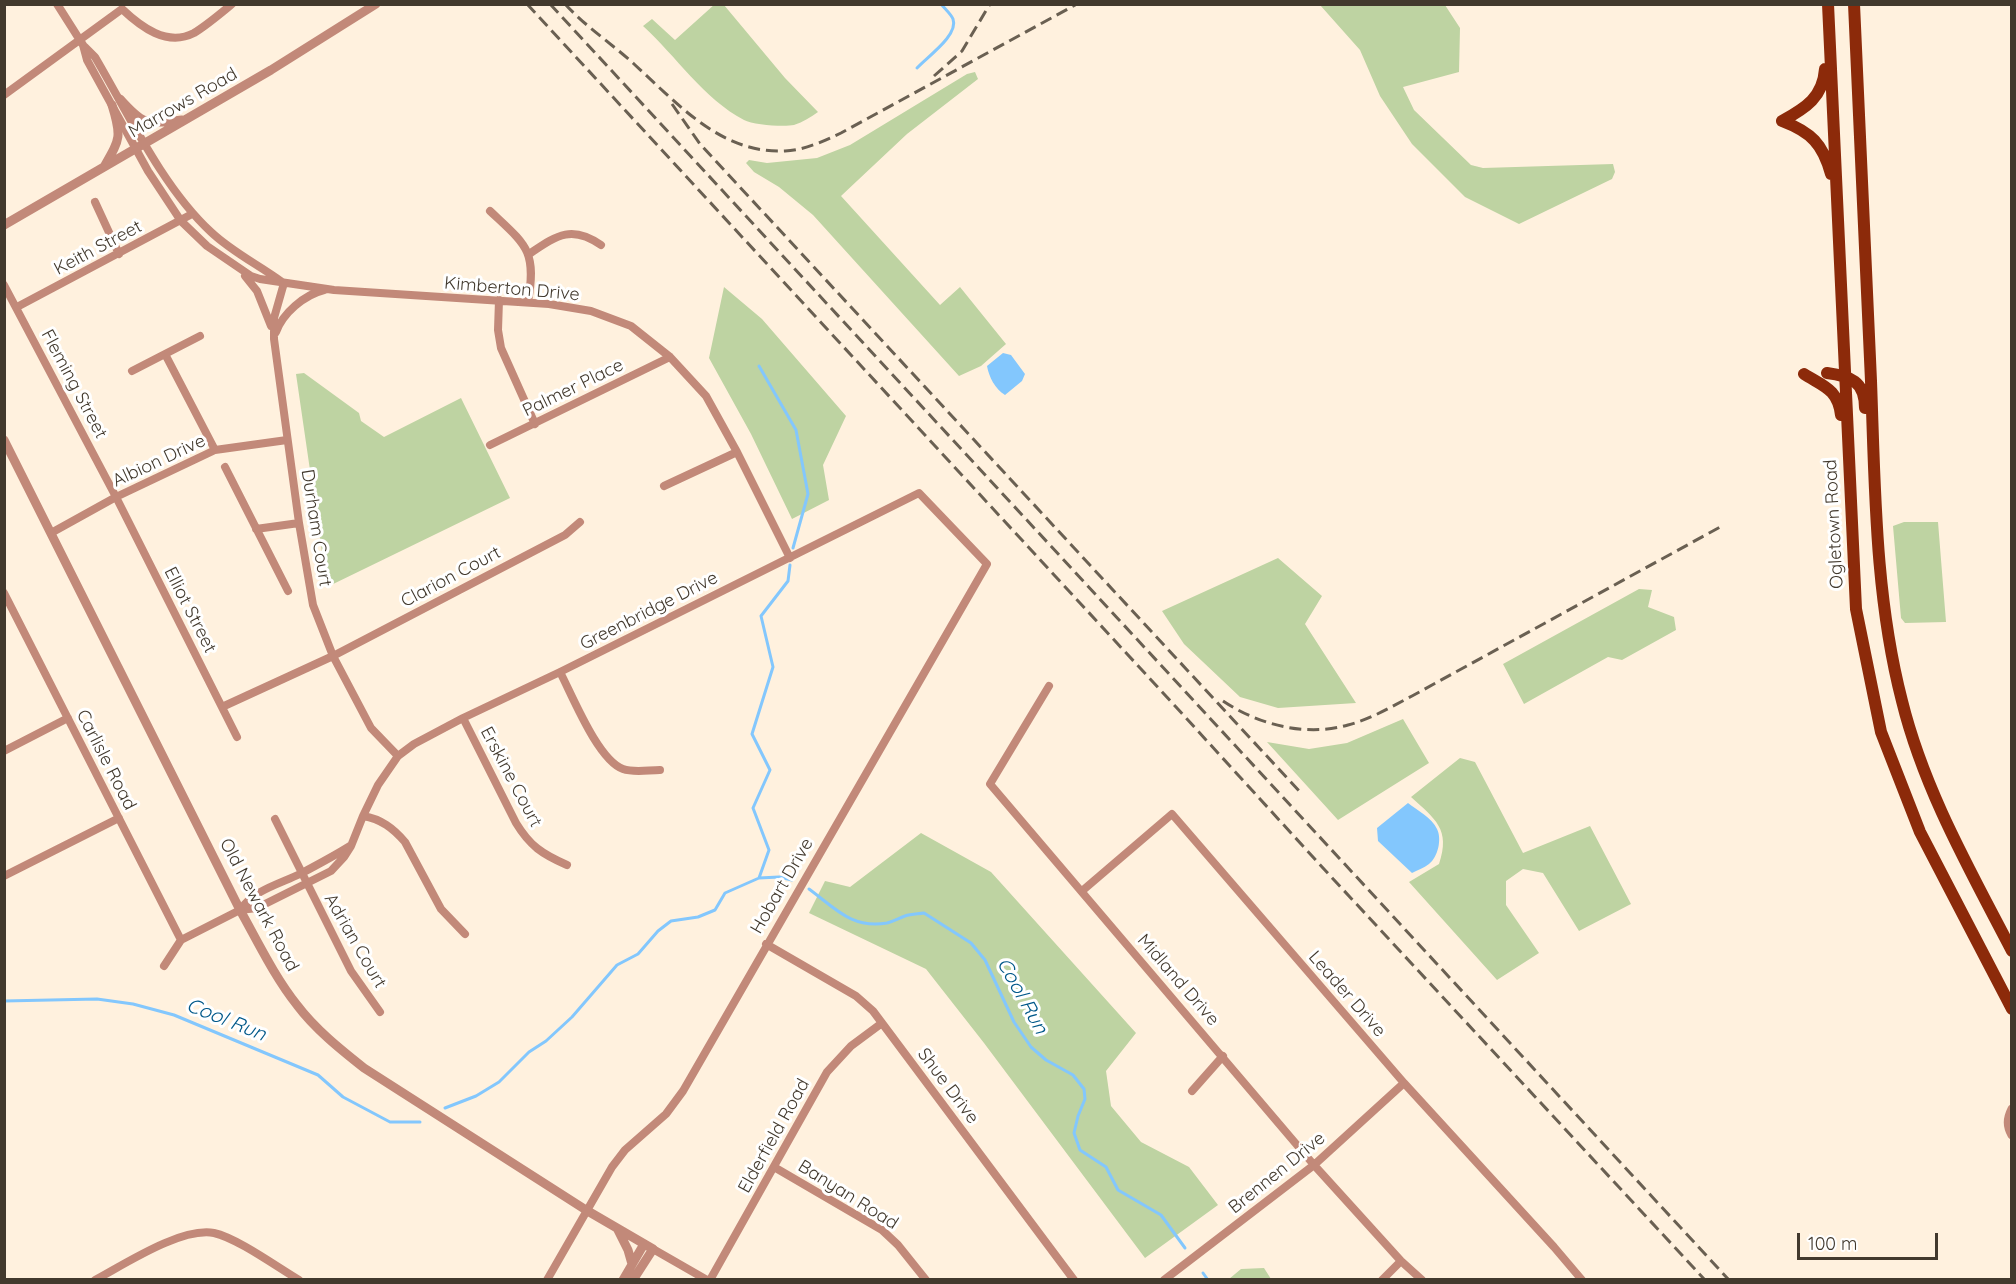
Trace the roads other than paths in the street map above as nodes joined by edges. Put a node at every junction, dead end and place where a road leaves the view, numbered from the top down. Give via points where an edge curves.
1 (57, 4) edge
2 (232, 4) edge
3 (376, 4) edge
4 (1828, 4) edge
5 (1854, 4) edge
6 (122, 7) edge
7 (81, 43) junction
8 (1830, 47) junction
9 (4, 95) edge
10 (116, 102) junction
11 (187, 119) junction
12 (146, 144) junction
13 (136, 149) junction
14 (104, 168) junction
15 (1837, 198) junction
16 (95, 202) dead end
17 (490, 211) dead end
18 (192, 214) junction
19 (181, 221) junction
20 (4, 225) edge
21 (602, 245) dead end
22 (119, 254) junction
23 (529, 254) junction
24 (233, 265) junction
25 (284, 283) junction
26 (4, 285) edge
27 (328, 290) junction
28 (499, 300) junction
29 (528, 302) junction
30 (17, 307) junction
31 (200, 336) dead end
32 (274, 339) junction
33 (165, 354) junction
34 (670, 357) junction
35 (132, 371) dead end
36 (1827, 373) dead end
37 (1804, 374) dead end
38 (1845, 376) junction
39 (535, 424) junction
40 (4, 440) edge
41 (288, 440) junction
42 (490, 445) dead end
43 (215, 450) junction
44 (737, 452) junction
45 (1849, 456) junction
46 (225, 466) dead end
47 (664, 486) dead end
48 (116, 497) junction
49 (1875, 498) junction
50 (580, 522) dead end
51 (299, 523) junction
52 (256, 529) junction
53 (51, 533) junction
54 (790, 558) junction
55 (987, 564) joint
56 (288, 591) dead end
57 (4, 593) edge
58 (13, 611) junction
59 (4, 616) edge
60 (333, 656) junction
61 (560, 672) junction
62 (1049, 686) dead end
63 (222, 707) junction
64 (68, 718) junction
65 (463, 718) junction
66 (237, 737) dead end
67 (4, 751) edge
68 (399, 756) junction
69 (660, 770) dead end
70 (363, 816) junction
71 (119, 818) junction
72 (275, 819) dead end
73 (351, 846) junction
74 (567, 865) dead end
75 (301, 873) junction
76 (4, 876) edge
77 (306, 883) junction
78 (1082, 891) junction
79 (240, 910) junction
80 (465, 934) dead end
81 (181, 940) junction
82 (766, 944) junction
83 (2012, 951) edge
84 (164, 966) dead end
85 (2012, 1010) edge
86 (380, 1012) dead end
87 (882, 1023) junction
88 (1223, 1056) junction
89 (1404, 1083) junction
90 (1192, 1091) dead end
91 (2012, 1109) edge
92 (2012, 1135) edge
93 (1314, 1165) junction
94 (774, 1167) junction
95 (586, 1210) junction
96 (617, 1228) junction
97 (649, 1246) junction
98 (1401, 1260) junction
99 (632, 1264) junction
100 (283, 1270) junction
101 (95, 1280) edge
102 (277, 1280) edge
103 (299, 1280) edge
104 (547, 1280) edge
105 (623, 1280) edge
106 (633, 1280) edge
107 (709, 1280) edge
108 (926, 1280) edge
109 (1074, 1280) edge
110 (1164, 1280) edge
111 (1382, 1280) edge
112 (1422, 1280) edge
113 (1582, 1280) edge

1 - 7 street
2 - 6 street via 192,34 176,37 159,36 138,25
3 - 11 street, Marrows Road via 326,38
4 - 8 main road, Ogletown Road
5 - 49 main road
6 - 7 street
7 - 9 street
7 - 10 street via 95,57
8 - 15 main road, Ogletown Road
8 - 15 main road via 1820,92 1782,121 1800,128 1820,146
10 - 11 street via 148,123
10 - 12 street, Kimberton Drive
10 - 13 street, Kimberton Drive
10 - 14 street via 119,135
11 - 12 street, Marrows Road
12 - 13 street, Marrows Road
12 - 18 street, Kimberton Drive
13 - 14 street, Marrows Road
13 - 19 street, Kimberton Drive
14 - 20 street, Marrows Road
15 - 38 main road, Ogletown Road
16 - 22 street
17 - 23 street
18 - 19 street, Keith Street
18 - 25 street, Kimberton Drive via 213,235
19 - 22 street, Keith Street
19 - 24 street, Kimberton Drive
21 - 23 street via 584,234 567,234
22 - 30 street, Keith Street
23 - 29 street via 532,277
24 - 25 street, Kimberton Drive via 251,276
24 - 32 street via 257,291
25 - 27 street, Kimberton Drive
25 - 32 street, Durham Court via 274,318
26 - 30 street, Fleming Street
27 - 28 street, Kimberton Drive
27 - 32 street via 315,292 289,312
28 - 29 street, Kimberton Drive
28 - 39 street via 501,348
29 - 34 street, Kimberton Drive via 567,306 615,320 630,326
30 - 48 street, Fleming Street
31 - 33 street
32 - 41 street, Durham Court
33 - 35 street
33 - 43 street
34 - 39 street, Palmer Place
34 - 44 street, Kimberton Drive via 706,396
36 - 38 main road
37 - 45 main road via 1826,386 1840,404
38 - 45 main road, Ogletown Road
38 - 49 main road via 1862,390 1865,399 1867,465
39 - 42 street, Palmer Place
40 - 53 street, Old Newark Road
41 - 43 street, Albion Drive
41 - 51 street, Durham Court
43 - 48 street, Albion Drive
44 - 47 street
44 - 54 street, Kimberton Drive
45 - 85 main road, Ogletown Road via 1856,609 1881,732 1920,832
46 - 52 street
48 - 53 street, Albion Drive
48 - 63 street, Elliot Street
49 - 83 main road via 1887,632 1912,736 1944,817
50 - 60 street, Clarion Court via 565,535
51 - 52 street
51 - 60 street, Durham Court via 313,605
52 - 56 street
53 - 79 street, Old Newark Road
54 - 55 street, Greenbridge Drive via 919,494
54 - 61 street, Greenbridge Drive
55 - 82 street, Hobart Drive
57 - 58 street, Carlisle Road
58 - 59 street
58 - 64 street, Carlisle Road
60 - 63 street, Clarion Court
60 - 68 street, Durham Court via 371,728
61 - 65 street, Greenbridge Drive
61 - 69 street via 605,756 622,769
62 - 78 street, Midland Drive via 990,784
63 - 66 street, Elliot Street
64 - 67 street
64 - 71 street, Carlisle Road
65 - 68 street, Greenbridge Drive
65 - 74 street, Erskine Court via 526,839 548,857
68 - 70 street, Greenbridge Drive via 378,785
70 - 73 street, Greenbridge Drive
70 - 80 street via 376,818 405,842 441,909
71 - 76 street
71 - 81 street, Carlisle Road
72 - 75 street, Adrian Court
73 - 75 street
73 - 77 street, Greenbridge Drive via 331,871
75 - 77 street, Adrian Court
75 - 79 street via 256,894
77 - 79 street, Greenbridge Drive via 258,908
77 - 86 street, Adrian Court via 351,971
78 - 88 street, Midland Drive
78 - 89 street, Leader Drive via 1172,814
79 - 81 street
79 - 95 street, Old Newark Road via 281,984 333,1043 364,1068
81 - 84 street
82 - 87 street, Shue Drive via 856,996
82 - 95 street, Hobart Drive via 674,1104 625,1150
87 - 94 street, Elderfield Road via 851,1046 827,1072
87 - 109 street, Shue Drive
88 - 90 street
88 - 93 street, Midland Drive
89 - 93 street, Brennen Drive
89 - 113 street, Leader Drive
91 - 92 street via 2008,1128
93 - 98 street, Midland Drive
93 - 110 street, Brennen Drive
94 - 107 street, Elderfield Road
94 - 108 street, Banyan Road via 882,1230
95 - 96 street, Old Newark Road
95 - 104 street, Hobart Drive
96 - 97 street, Old Newark Road
96 - 99 street
97 - 99 street
97 - 106 street
97 - 107 street
98 - 111 street
98 - 112 street, Midland Drive
99 - 105 street
100 - 101 street via 231,1240 197,1232
100 - 102 street
100 - 103 street

